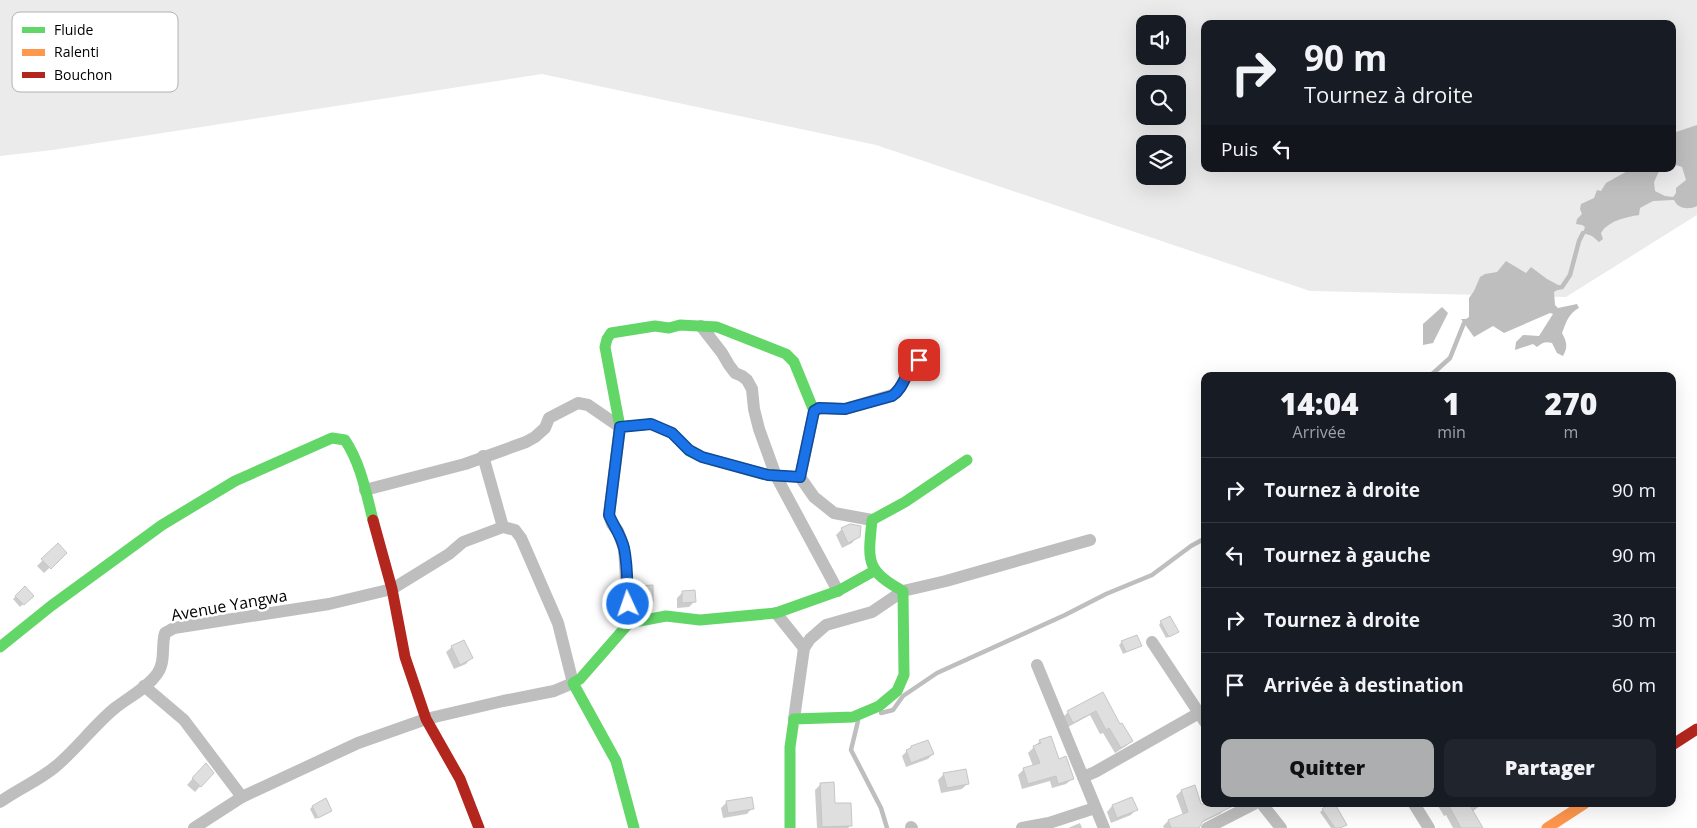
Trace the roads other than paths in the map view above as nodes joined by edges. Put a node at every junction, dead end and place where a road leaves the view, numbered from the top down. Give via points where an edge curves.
1 (701, 326) junction
2 (919, 360) dead end
3 (814, 411) junction
4 (620, 427) junction
5 (483, 456) junction
6 (967, 460) dead end
7 (776, 476) junction
8 (800, 477) junction
9 (365, 490) junction
10 (872, 520) junction
11 (503, 527) junction
12 (1090, 540) dead end
13 (874, 571) junction
14 (392, 589) junction
15 (838, 591) junction
16 (903, 591) junction
17 (776, 613) junction
18 (629, 623) junction
19 (1152, 642) dead end
20 (0, 647) edge
21 (804, 648) junction
22 (1037, 665) dead end
23 (573, 683) junction
24 (144, 686) junction
25 (1201, 716) edge
26 (1201, 718) edge
27 (426, 719) junction
28 (794, 719) junction
29 (1697, 729) edge
30 (1676, 742) edge
31 (1083, 777) junction
32 (242, 797) junction
33 (0, 802) edge
34 (1248, 807) edge
35 (1264, 807) edge
36 (1416, 807) edge
37 (1580, 807) edge
38 (1095, 808) junction
39 (194, 828) edge
40 (479, 828) edge
41 (634, 828) edge
42 (790, 828) edge
43 (1022, 828) edge
44 (1104, 828) edge
45 (1207, 828) edge
46 (1281, 828) edge
47 (1429, 828) edge
48 (1548, 828) edge

1 - 3 street via 717,327 786,354 794,362
1 - 4 street via 655,326 611,333 605,347
1 - 7 street via 734,373 747,380 752,389 759,429
2 - 3 street via 911,366 892,396 845,409 819,408
3 - 8 street
4 - 5 street via 588,405 578,403 549,418 545,428 526,442
4 - 7 street via 651,424 661,427 702,457
4 - 18 street via 609,515 624,549
5 - 9 street via 466,464
5 - 11 street
6 - 10 street
7 - 8 street
7 - 15 street
8 - 10 street via 814,497 834,513
9 - 14 street
9 - 20 street via 352,450 345,440 332,438 235,481 162,525
10 - 13 street via 869,549
11 - 14 street via 463,542
11 - 23 street via 514,530 520,538 558,623
12 - 16 street
13 - 15 street
13 - 16 street via 886,583
14 - 24 street, Avenue Yangwa via 329,604 174,628 165,633 158,673
14 - 27 street via 405,657
15 - 17 street
16 - 21 street via 872,612 826,625
16 - 28 street via 904,675 897,691 879,706 853,716
17 - 18 street via 700,620 666,616
17 - 21 street
18 - 23 street
19 - 25 street
21 - 28 street
22 - 31 street
23 - 27 street via 554,691
23 - 41 street via 616,761
24 - 32 street via 184,720
24 - 33 street, Avenue Yangwa via 114,708 55,767
26 - 31 street
27 - 32 street via 358,743
27 - 40 street via 460,780
28 - 42 street via 790,747
29 - 30 street
31 - 38 street
32 - 39 street
34 - 45 street
35 - 46 street
36 - 47 street
37 - 48 street
38 - 43 street
38 - 44 street

